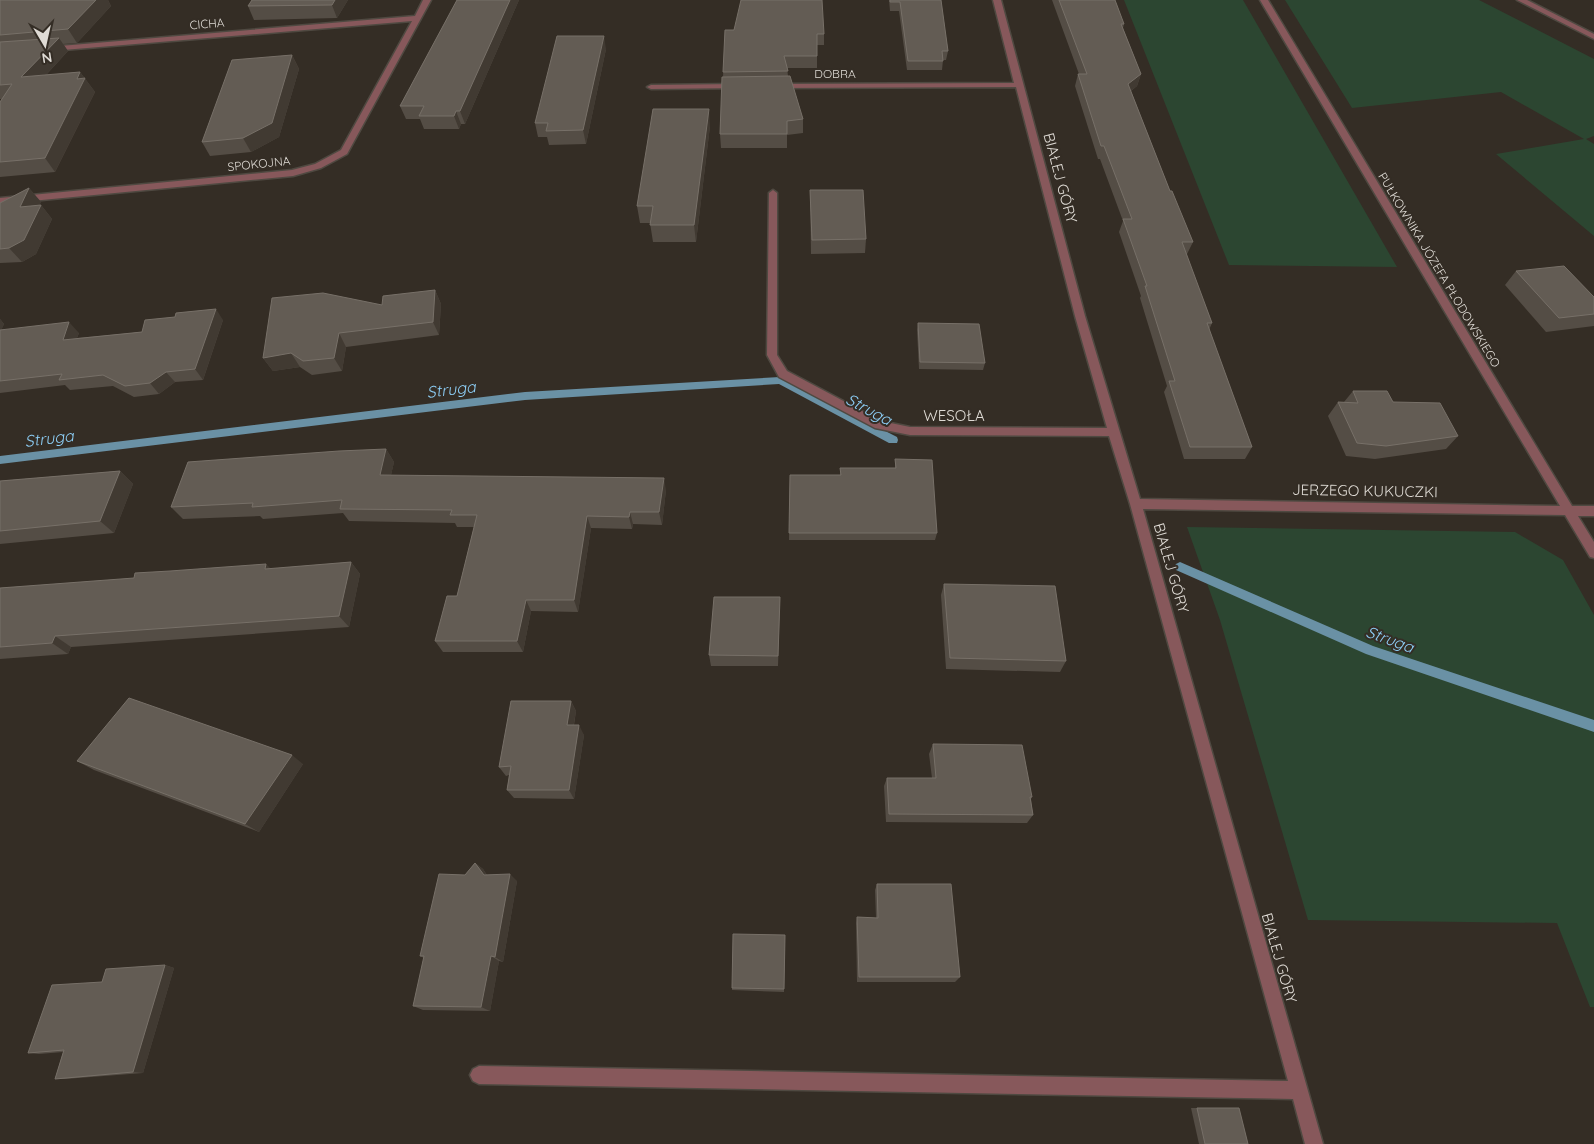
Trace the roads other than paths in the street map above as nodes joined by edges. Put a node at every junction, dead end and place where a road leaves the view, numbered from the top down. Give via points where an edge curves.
1 (426, 0) edge
2 (997, 0) edge
3 (1264, 0) edge
4 (1521, 0) edge
5 (417, 18) junction
6 (1594, 37) edge
7 (40, 50) edge
8 (1019, 85) junction
9 (750, 86) edge
10 (770, 86) edge
11 (651, 87) dead end
12 (773, 192) dead end
13 (0, 201) edge
14 (1113, 432) junction
15 (1136, 504) junction
16 (1568, 511) junction
17 (1594, 511) edge
18 (1594, 553) edge
19 (479, 1075) dead end
20 (1299, 1090) junction
21 (1314, 1144) edge

1 - 5 street, SPOKOJNA
2 - 8 street, BIAŁEJ GÓRY
3 - 16 street, PUŁKOWNIKA JÓZEFA PŁODOWSKIEGO
4 - 6 street
5 - 7 street, CICHA
5 - 13 street, SPOKOJNA via 344,152 318,166 293,173
8 - 10 street, DOBRA
8 - 14 street, BIAŁEJ GÓRY
9 - 11 street
12 - 14 street, WESOŁA via 772,355 783,374 879,425 910,432
14 - 15 street, BIAŁEJ GÓRY
15 - 16 street, JERZEGO KUKUCZKI
15 - 20 street, BIAŁEJ GÓRY
16 - 17 street, JERZEGO KUKUCZKI
16 - 18 street, PUŁKOWNIKA JÓZEFA PŁODOWSKIEGO
19 - 20 street
20 - 21 street, BIAŁEJ GÓRY

